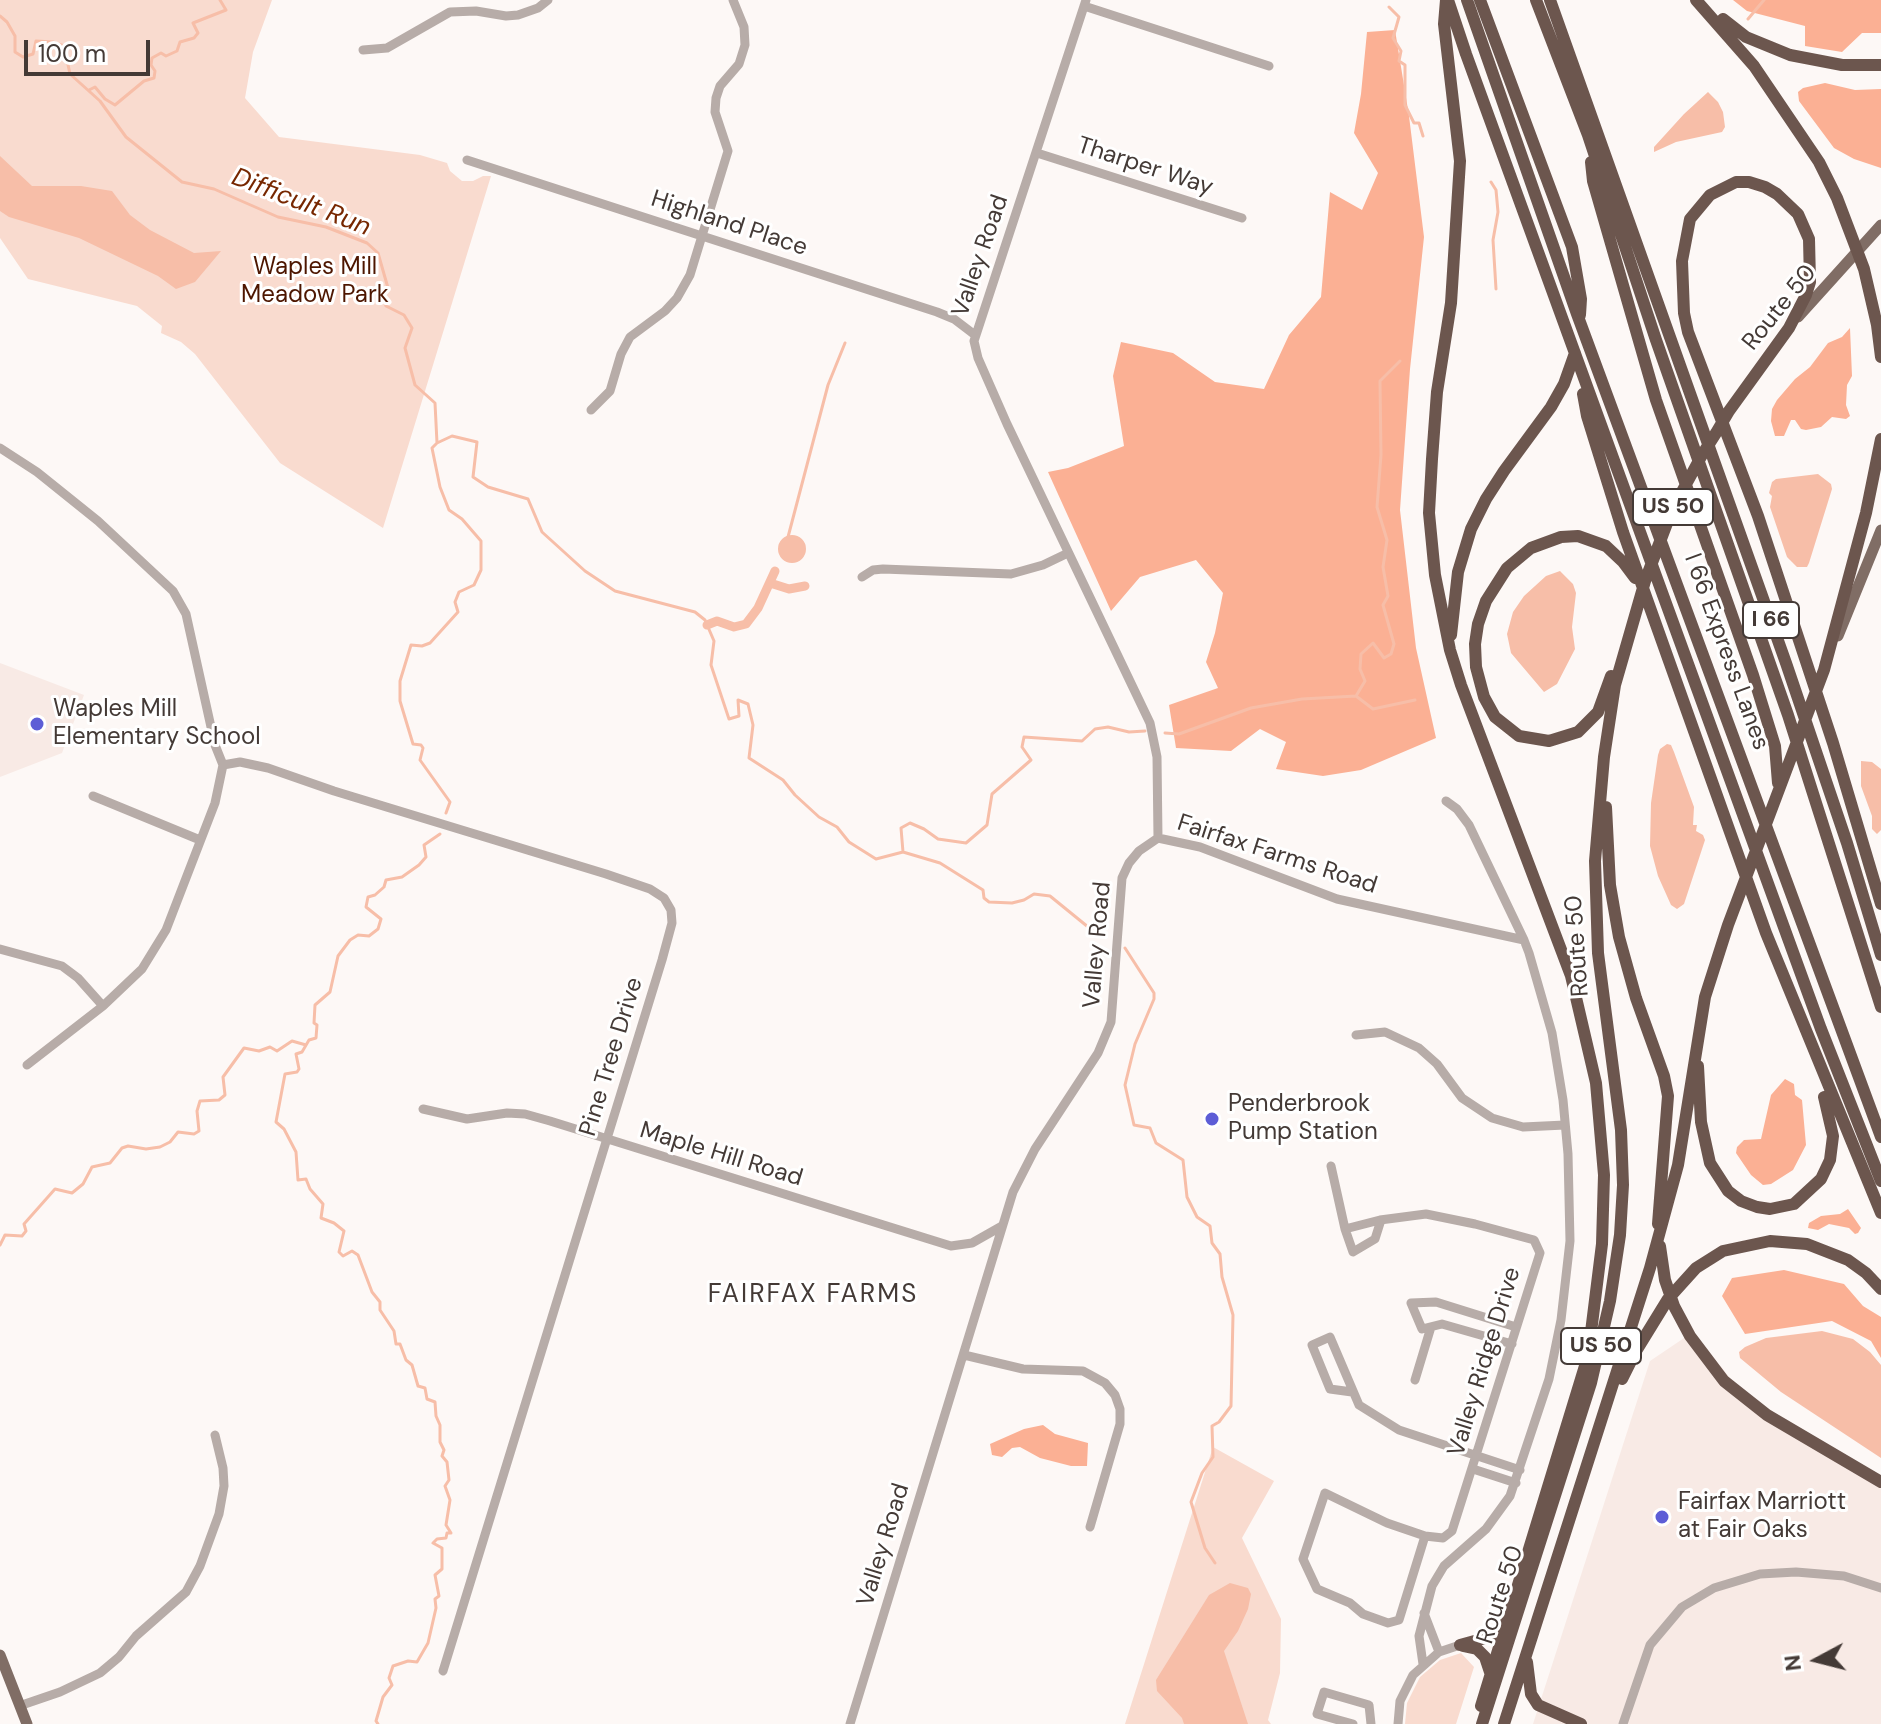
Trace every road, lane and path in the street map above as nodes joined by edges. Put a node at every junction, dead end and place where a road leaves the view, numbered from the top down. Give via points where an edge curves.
1 (548, 0) edge
2 (733, 0) edge
3 (1447, 0) edge
4 (1467, 0) edge
5 (1480, 0) edge
6 (1536, 0) edge
7 (1550, 0) edge
8 (1698, 0) edge
9 (1085, 3) edge
10 (363, 50) dead end
11 (1881, 65) edge
12 (1269, 66) dead end
13 (1588, 135) junction
14 (1037, 153) junction
15 (467, 160) dead end
16 (1242, 218) dead end
17 (1881, 225) edge
18 (702, 236) junction
19 (1789, 328) junction
20 (975, 335) junction
21 (1881, 357) edge
22 (1577, 361) junction
23 (591, 410) dead end
24 (1881, 439) edge
25 (0, 448) edge
26 (1881, 530) edge
27 (1068, 553) junction
28 (862, 577) dead end
29 (1649, 601) junction
30 (1633, 609) junction
31 (1450, 650) junction
32 (1824, 670) junction
33 (1610, 716) junction
34 (223, 765) junction
35 (93, 796) dead end
36 (1446, 801) dead end
37 (1774, 805) junction
38 (1158, 838) junction
39 (200, 840) junction
40 (1881, 904) edge
41 (1524, 940) junction
42 (0, 949) edge
43 (1881, 955) edge
44 (103, 1006) junction
45 (1881, 1007) edge
46 (1699, 1023) junction
47 (1803, 1025) junction
48 (1356, 1035) dead end
49 (27, 1065) dead end
50 (423, 1109) dead end
51 (1565, 1125) junction
52 (1881, 1137) edge
53 (608, 1140) junction
54 (1331, 1166) dead end
55 (1881, 1181) edge
56 (1881, 1213) edge
57 (1381, 1220) junction
58 (1002, 1226) junction
59 (1345, 1229) junction
60 (1881, 1289) edge
61 (1431, 1327) junction
62 (1516, 1327) junction
63 (1512, 1344) junction
64 (964, 1355) junction
65 (1415, 1380) dead end
66 (1352, 1392) junction
67 (1602, 1422) junction
68 (215, 1435) dead end
69 (1477, 1456) junction
70 (1473, 1469) junction
71 (1520, 1470) junction
72 (1881, 1482) edge
73 (1516, 1483) junction
74 (1090, 1527) dead end
75 (1425, 1536) junction
76 (1881, 1588) edge
77 (1424, 1613) junction
78 (1505, 1622) junction
79 (1460, 1645) junction
80 (1439, 1652) junction
81 (1526, 1654) junction
82 (0, 1655) edge
83 (1423, 1664) junction
84 (443, 1671) dead end
85 (1490, 1672) junction
86 (22, 1705) junction
87 (27, 1724) edge
88 (850, 1724) edge
89 (1353, 1724) edge
90 (1371, 1724) edge
91 (1398, 1724) edge
92 (1475, 1724) edge
93 (1482, 1724) edge
94 (1504, 1724) edge
95 (1581, 1724) edge
96 (1623, 1724) edge

1 - 10 street via 518,15 450,12 387,48
2 - 18 street via 745,45 716,98 715,112 728,151
3 - 22 highway
3 - 31 highway via 1444,24 1455,100 1459,192 1429,513
4 - 52 highway, I 66 Express Lanes via 1577,314
5 - 31 highway via 1572,247 1581,299 1574,358 1564,384 1471,529 1458,572
6 - 13 highway, I 66 Express Lanes
7 - 43 highway, I 66 via 1776,634
8 - 11 highway via 1746,37 1769,47 1815,61
8 - 21 highway via 1754,66 1819,162 1864,269
9 - 12 street
9 - 14 street, Valley Road
13 - 37 highway via 1593,181 1656,400 1775,746
13 - 45 highway, I 66 Express Lanes via 1793,729
14 - 16 street, Tharper Way
14 - 20 street, Valley Road
15 - 18 street, Highland Place
17 - 19 main road, Route 50 / US 50
18 - 20 street, Highland Place via 937,312
18 - 23 street via 677,298 630,337 610,391
19 - 30 highway, Route 50 / US 50 via 1729,411 1672,510
19 - 40 highway via 1810,282 1811,251 1804,226 1790,204 1765,187 1736,182 1698,206 1686,231 1681,279 1688,332 1758,516
20 - 27 street, Valley Road via 978,358
22 - 29 highway via 1587,416
22 - 55 highway
24 - 32 highway
25 - 34 street via 98,521 173,591 186,614
26 - 32 main road, Route 50 / US 50
27 - 28 street via 1011,574 883,569
27 - 38 street, Valley Road via 1153,735
29 - 30 highway via 1623,562 1594,540 1561,537 1519,557 1486,601 1475,644 1481,687 1495,717 1519,736 1539,741 1559,740 1587,726 1601,705
29 - 47 highway
30 - 33 highway, Route 50 / US 50
31 - 78 highway via 1571,976 1591,1053 1603,1145 1602,1244 1588,1356
32 - 37 highway, Route 50 / US 50
33 - 72 highway via 1610,885 1626,965 1668,1096 1658,1213 1668,1292 1705,1359 1743,1398
33 - 93 highway, Route 50 / US 50 via 1595,890 1621,1130 1620,1235 1591,1383
34 - 39 street
34 - 53 street, Pine Tree Drive via 240,762 268,768 643,886 664,898 672,923
35 - 39 street
36 - 41 street via 1469,825
37 - 46 highway, Route 50 / US 50 via 1715,961
38 - 41 street, Fairfax Farms Road via 1200,847 1349,903
38 - 58 street, Valley Road via 1139,851 1122,878 1113,1010 1106,1038 1024,1168
39 - 44 street via 166,930 142,969
41 - 51 street via 1552,1033
42 - 44 street via 62,966
44 - 49 street
46 - 47 highway via 1701,1122 1710,1163 1741,1201 1770,1209 1803,1198 1821,1179 1832,1152 1828,1107
46 - 67 highway, Route 50 / US 50 via 1673,1186
47 - 56 highway
48 - 51 street via 1385,1032 1419,1048 1462,1098 1492,1118 1523,1127
50 - 53 street, Maple Hill Road via 467,1119 525,1114
51 - 71 street via 1567,1281 1549,1379
53 - 58 street, Maple Hill Road via 951,1246 972,1243
53 - 84 street, Pine Tree Drive
54 - 59 street
57 - 59 street, Valley Ridge Drive
57 - 59 street via 1375,1239 1353,1252
57 - 62 street, Valley Ridge Drive via 1426,1214 1534,1240 1540,1253
58 - 64 street, Valley Road
60 - 67 highway via 1848,1260 1807,1244 1770,1241 1723,1251 1696,1268 1668,1299
61 - 62 street via 1422,1329 1411,1303 1436,1302
61 - 63 street via 1442,1324
61 - 65 street
62 - 63 street, Valley Ridge Drive
63 - 69 street, Valley Ridge Drive
64 - 74 street via 1023,1369 1083,1371 1115,1395 1120,1424
64 - 88 street, Valley Road
66 - 66 street via 1330,1389 1312,1345 1330,1337
66 - 69 street via 1359,1405 1399,1430
67 - 81 highway, Route 50 / US 50
68 - 86 street via 224,1486 214,1527 186,1592 100,1673
69 - 70 street, Valley Ridge Drive
69 - 71 street
70 - 73 street
70 - 75 street, Valley Ridge Drive via 1452,1531 1443,1538
71 - 73 street
73 - 77 street via 1486,1529 1439,1574
75 - 75 street via 1399,1620 1388,1623 1317,1589 1303,1559 1325,1493
76 - 96 street via 1821,1572 1784,1572 1741,1578 1708,1591 1682,1607 1650,1645
77 - 80 street
77 - 83 street via 1419,1636
78 - 79 highway via 1489,1637
78 - 85 highway
79 - 80 street
79 - 85 highway via 1477,1649
80 - 83 street
81 - 94 highway, Route 50 / US 50
81 - 95 highway via 1534,1699
82 - 86 main road
83 - 91 street via 1403,1694
85 - 92 highway
86 - 87 main road
89 - 90 street via 1317,1714 1324,1692 1369,1705

